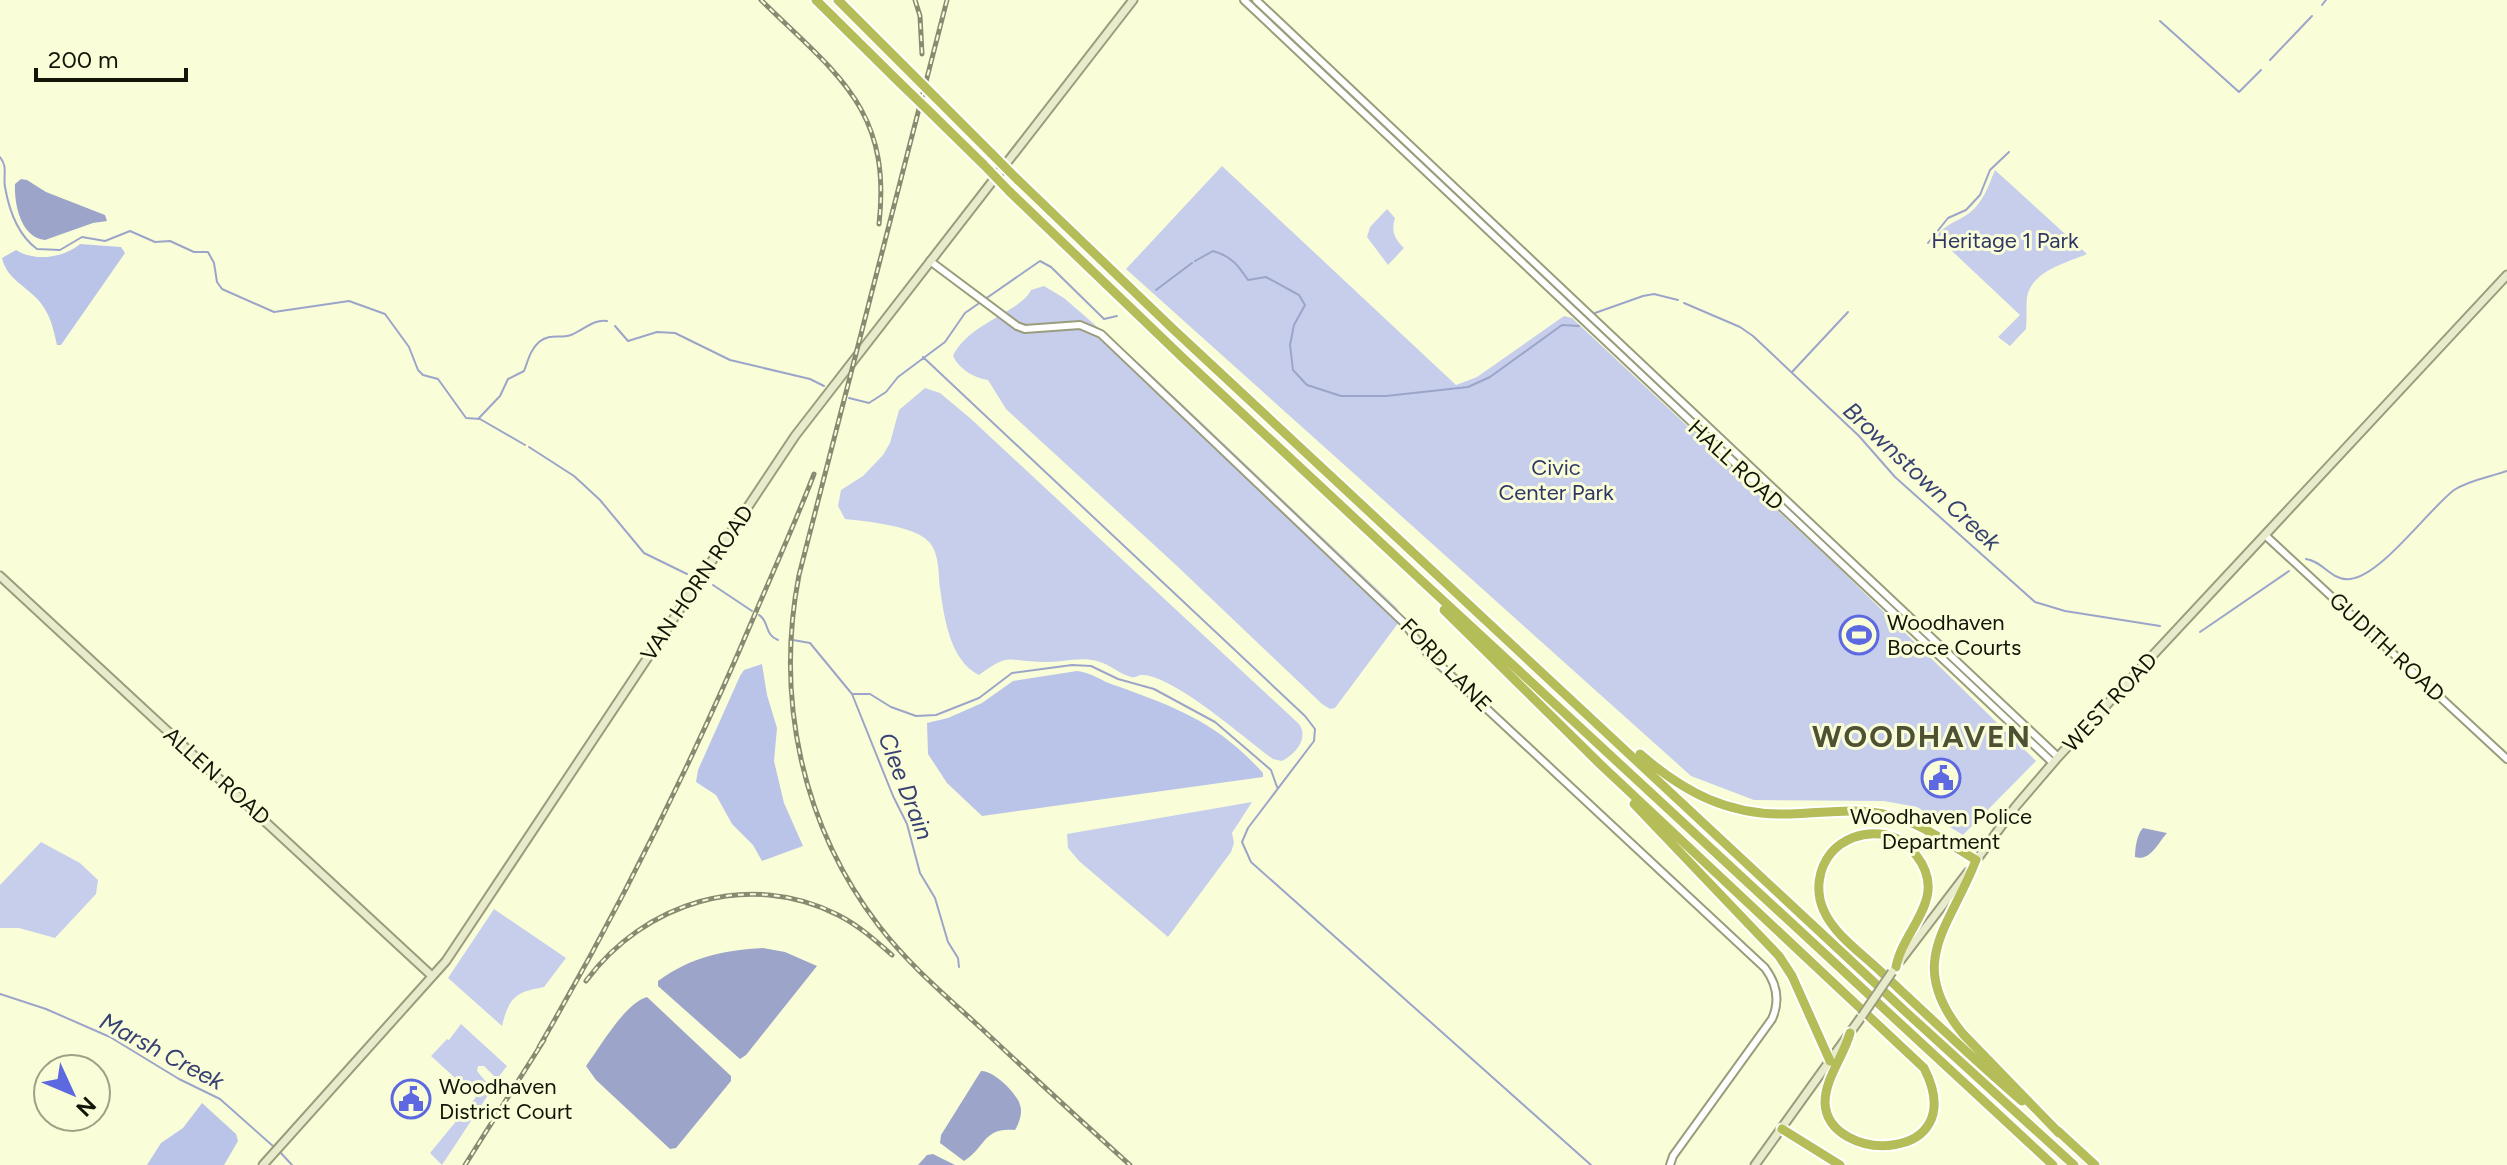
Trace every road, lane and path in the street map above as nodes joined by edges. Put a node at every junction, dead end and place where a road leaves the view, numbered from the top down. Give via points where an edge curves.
1 (816, 0) edge
2 (838, 0) edge
3 (1133, 0) edge
4 (1244, 0) edge
5 (1256, 0) edge
6 (1313, 54) junction
7 (1307, 60) junction
8 (1425, 160) junction
9 (1419, 166) junction
10 (930, 261) junction
11 (2507, 275) edge
12 (1800, 514) junction
13 (1794, 520) junction
14 (2266, 536) junction
15 (0, 576) edge
16 (1422, 581) junction
17 (1876, 585) junction
18 (1870, 591) junction
19 (1960, 665) junction
20 (1954, 671) junction
21 (2013, 715) junction
22 (1593, 718) junction
23 (2008, 721) junction
24 (2030, 735) junction
25 (2507, 759) edge
26 (2056, 760) junction
27 (1601, 765) junction
28 (1976, 860) junction
29 (1894, 970) junction
30 (432, 976) junction
31 (1850, 1033) junction
32 (1830, 1061) junction
33 (1782, 1129) junction
34 (2059, 1133) junction
35 (263, 1165) edge
36 (1670, 1165) edge
37 (1755, 1165) edge
38 (1840, 1165) edge
39 (2053, 1165) edge
40 (2074, 1165) edge
41 (2095, 1165) edge

1 - 16 highway, bridge via 1183,358
2 - 22 highway, bridge via 1172,328
3 - 10 main road, VAN HORN ROAD
4 - 7 street, HALL ROAD
5 - 6 street, HALL ROAD
6 - 7 street
6 - 8 street, HALL ROAD
7 - 9 street, HALL ROAD
8 - 9 street
8 - 12 street, HALL ROAD
9 - 13 street, HALL ROAD
10 - 30 main road, VAN HORN ROAD via 795,436 501,882
10 - 36 street, FORD LANE via 1017,326 1080,325 1101,334 1403,622 1428,654 1765,968 1777,994 1772,1019
11 - 14 main road, WEST ROAD
12 - 13 street
12 - 17 street, HALL ROAD
13 - 18 street, HALL ROAD
14 - 25 street, GUDITH ROAD
14 - 26 main road, WEST ROAD
15 - 30 main road, ALLEN ROAD
16 - 27 highway
16 - 39 highway
17 - 18 street
17 - 19 street, HALL ROAD
18 - 20 street, HALL ROAD
19 - 20 street
19 - 21 street, HALL ROAD
20 - 23 street, HALL ROAD
21 - 23 street
21 - 24 street, HALL ROAD
22 - 28 highway via 1682,787 1720,804 1768,813 1887,814
22 - 40 highway
23 - 24 street, HALL ROAD
24 - 26 street, HALL ROAD
26 - 28 main road, WEST ROAD
27 - 31 highway via 1924,1068 1933,1088 1934,1115 1922,1137 1903,1151 1860,1151 1830,1123 1826,1091
27 - 32 highway via 1779,956
28 - 29 main road, WEST ROAD
28 - 34 highway via 1939,937 1939,993 1963,1034
29 - 31 main road, WEST ROAD, bridge
29 - 34 highway via 1924,908 1927,878 1920,860 1902,842 1882,834 1860,835 1839,845 1823,867 1819,895 1827,918
30 - 35 main road, VAN HORN ROAD
31 - 32 main road, WEST ROAD
32 - 33 main road, WEST ROAD
33 - 37 main road, WEST ROAD
33 - 38 highway
34 - 41 highway

